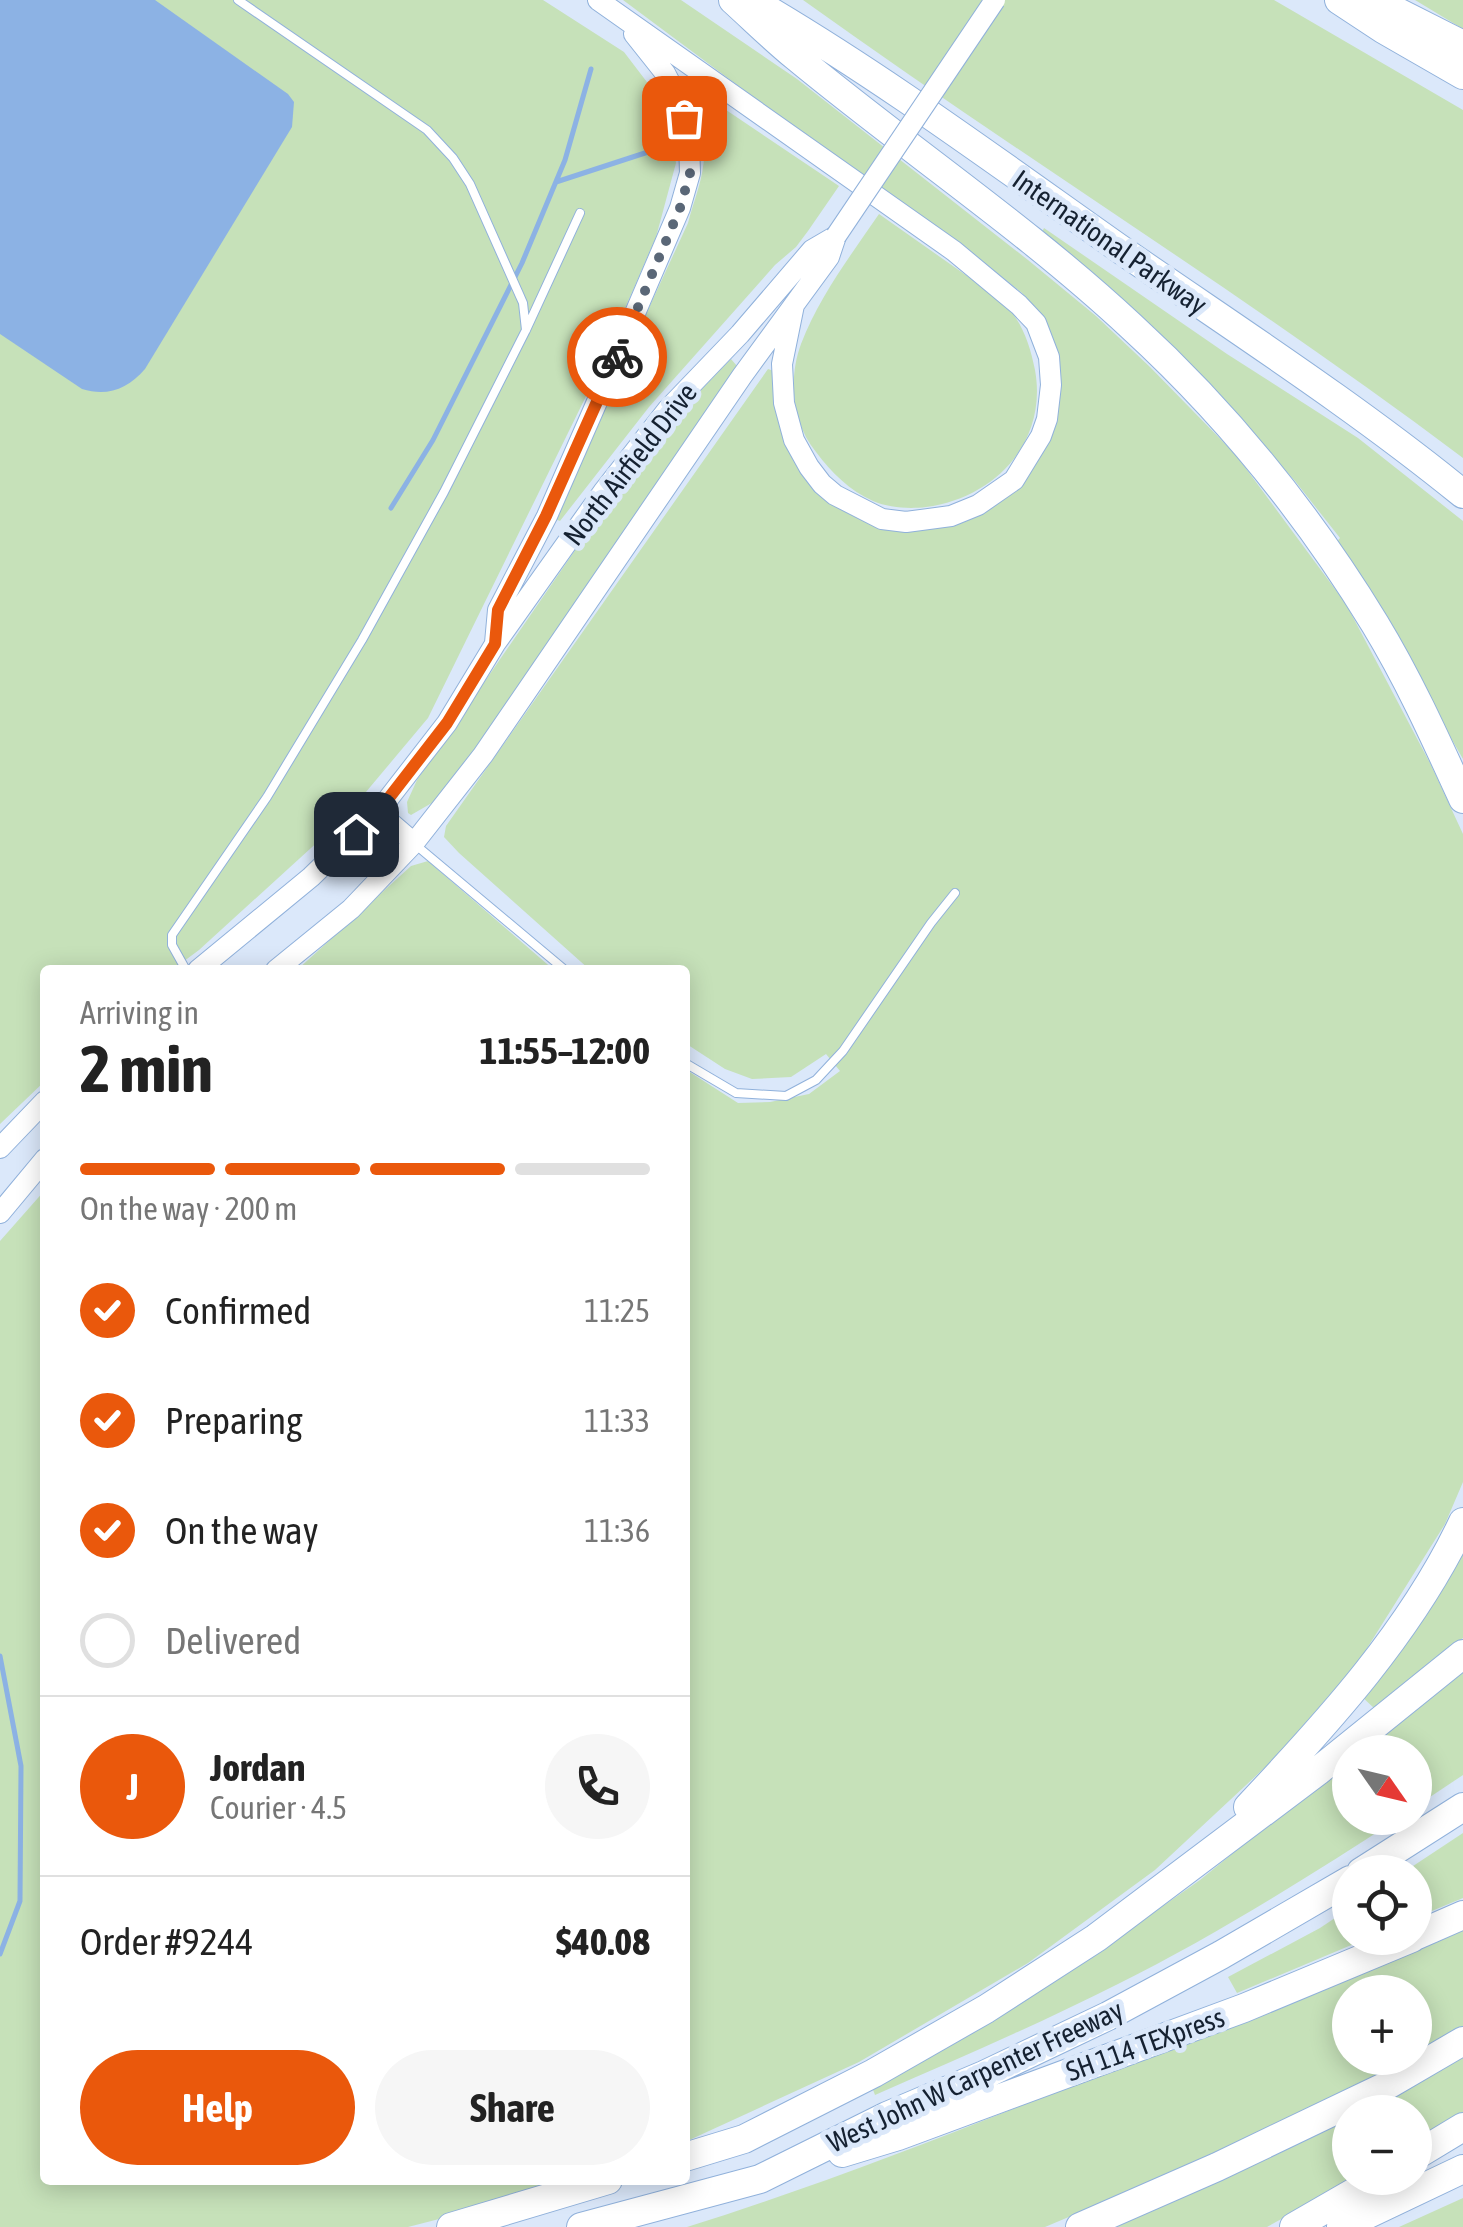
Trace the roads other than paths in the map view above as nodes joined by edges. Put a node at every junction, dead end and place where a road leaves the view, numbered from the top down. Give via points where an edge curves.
1 (238, 0) edge
2 (598, 0) edge
3 (733, 0) edge
4 (751, 0) edge
5 (995, 0) edge
6 (1340, 0) edge
7 (1374, 0) edge
8 (621, 16) junction
9 (1463, 44) edge
10 (1463, 75) edge
11 (580, 213) dead end
12 (836, 236) junction
13 (794, 304) junction
14 (526, 330) junction
15 (1463, 494) edge
16 (495, 644) junction
17 (1463, 800) edge
18 (378, 812) junction
19 (414, 843) junction
20 (955, 893) dead end
21 (183, 965) edge
22 (204, 965) edge
23 (282, 965) edge
24 (559, 965) edge
25 (690, 1066) edge
26 (40, 1106) edge
27 (0, 1148) edge
28 (40, 1166) edge
29 (0, 1212) edge
30 (1463, 1522) edge
31 (1463, 1654) edge
32 (1463, 1807) edge
33 (1388, 1855) edge
34 (1200, 1858) junction
35 (1332, 1890) edge
36 (1463, 1914) edge
37 (1432, 1929) edge
38 (1371, 1955) edge
39 (1463, 2040) edge
40 (1463, 2127) edge
41 (1432, 2146) edge
42 (690, 2155) edge
43 (1463, 2169) edge
44 (760, 2179) junction
45 (591, 2185) edge
46 (1350, 2195) edge
47 (451, 2227) edge
48 (581, 2227) edge
49 (1080, 2227) edge
50 (1294, 2227) edge
51 (1341, 2227) edge

1 - 14 lane via 427,130 453,158 519,294
2 - 8 main road
3 - 17 highway via 1076,278 1235,431 1329,552 1376,627
4 - 15 highway, International Parkway via 1077,219
5 - 12 main road, North Airfield Drive, bridge
6 - 10 highway
7 - 9 highway
8 - 13 main road via 954,251 1036,324 1052,385 1041,436 1014,480 952,516 906,522 835,495 794,440 784,403 782,364
8 - 16 main road via 677,96 690,173 600,396 498,610
11 - 14 lane
12 - 13 main road, North Airfield Drive via 829,257
12 - 16 main road, North Airfield Drive via 812,250 668,409
13 - 19 main road, North Airfield Drive via 483,755
14 - 21 lane via 362,640 172,935
16 - 18 main road, North Airfield Drive via 447,723
18 - 19 main road
18 - 22 main road, North Airfield Drive
19 - 23 main road, North Airfield Drive via 351,909
19 - 24 lane
20 - 25 lane via 816,1080 786,1096 736,1093
26 - 27 main road
28 - 29 main road
30 - 34 highway via 1416,1604 1356,1686
31 - 34 highway
32 - 33 highway
34 - 42 highway via 1096,1938 986,2008 744,2139
35 - 44 highway, West John W Carpenter Freeway via 1108,2016
36 - 37 highway, SH 114 TEXpress
38 - 44 highway, SH 114 TEXpress via 917,2129
39 - 49 highway via 1386,2086
40 - 41 highway
43 - 51 highway
44 - 48 highway, West John W Carpenter Freeway
45 - 47 highway
46 - 50 highway

